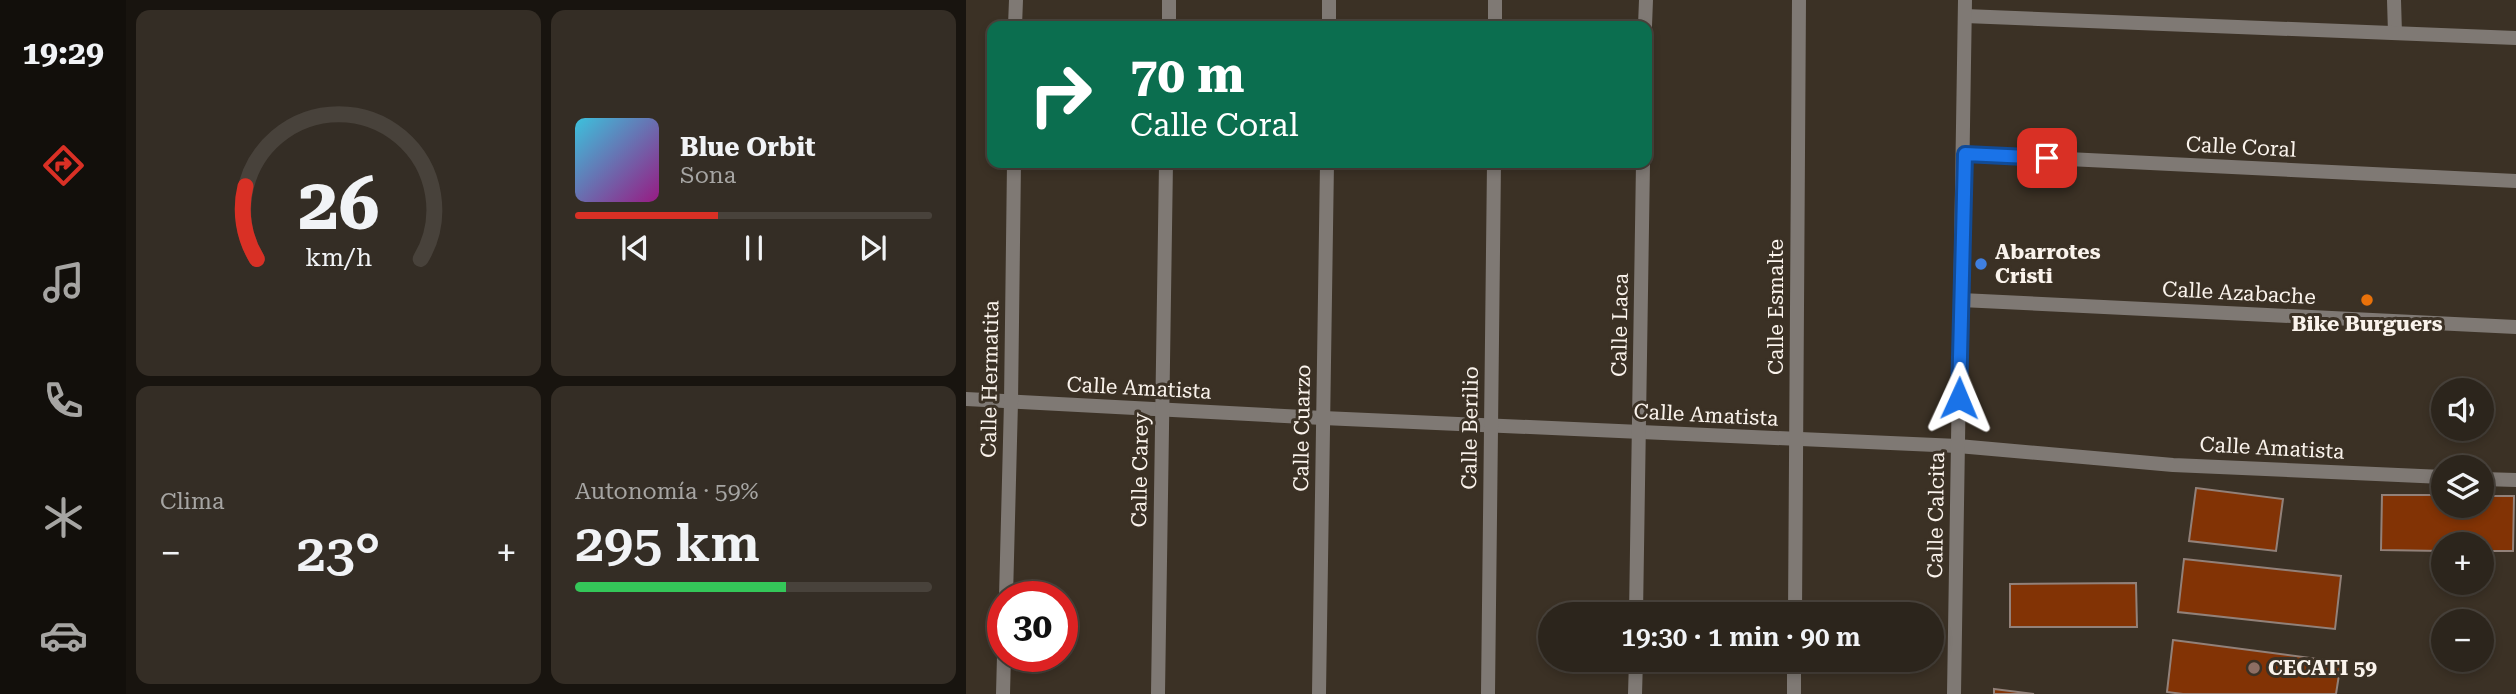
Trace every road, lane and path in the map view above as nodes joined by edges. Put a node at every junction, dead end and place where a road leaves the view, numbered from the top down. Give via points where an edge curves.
1 (1016, 0) edge
2 (1169, 0) edge
3 (1329, 0) edge
4 (1495, 0) edge
5 (1646, 0) edge
6 (1798, 0) edge
7 (1965, 0) edge
8 (2394, 0) edge
9 (1965, 16) junction
10 (1015, 21) edge
11 (1169, 21) edge
12 (1329, 21) edge
13 (1495, 21) edge
14 (1645, 21) edge
15 (2395, 33) junction
16 (2516, 38) edge
17 (1965, 154) junction
18 (1014, 168) edge
19 (1166, 168) edge
20 (1327, 168) edge
21 (1494, 168) edge
22 (1643, 168) edge
23 (2516, 181) edge
24 (1961, 300) junction
25 (2516, 327) edge
26 (966, 399) edge
27 (1011, 402) junction
28 (1162, 410) junction
29 (1323, 418) junction
30 (1491, 426) junction
31 (1639, 432) junction
32 (1796, 440) junction
33 (1958, 446) junction
34 (2431, 476) edge
35 (2494, 479) edge
36 (2516, 480) edge
37 (1006, 581) edge
38 (1636, 602) edge
39 (1795, 602) edge
40 (1004, 672) edge
41 (1636, 672) edge
42 (1794, 672) edge
43 (1003, 694) edge
44 (1158, 694) edge
45 (1319, 694) edge
46 (1488, 694) edge
47 (1635, 694) edge
48 (1794, 694) edge
49 (1954, 694) edge

1 - 10 street
2 - 11 street
3 - 12 street
4 - 13 street
5 - 14 street
6 - 32 street, Calle Esmalte
7 - 9 street, Calle Calcita
8 - 15 street
9 - 15 street
9 - 17 street, Calle Calcita
15 - 16 street
17 - 23 street, Calle Coral
17 - 24 street, Calle Calcita
18 - 27 street, Calle Hermatita
19 - 28 street, Calle Carey
20 - 29 street, Calle Cuarzo
21 - 30 street, Calle Berilio
22 - 31 street, Calle Laca
24 - 25 street, Calle Azabache
24 - 33 street, Calle Calcita
26 - 27 street, Calle Amatista
27 - 28 street, Calle Amatista
27 - 37 street, Calle Hermatita
28 - 29 street, Calle Amatista
28 - 44 street, Calle Carey
29 - 30 street, Calle Amatista
29 - 45 street, Calle Cuarzo
30 - 31 street, Calle Amatista
30 - 46 street, Calle Berilio
31 - 32 street, Calle Amatista
31 - 38 street, Calle Laca
32 - 33 street, Calle Amatista
32 - 39 street, Calle Esmalte
33 - 34 street, Calle Amatista via 2173,465
33 - 49 street, Calle Calcita
35 - 36 street
40 - 43 street
41 - 47 street
42 - 48 street

